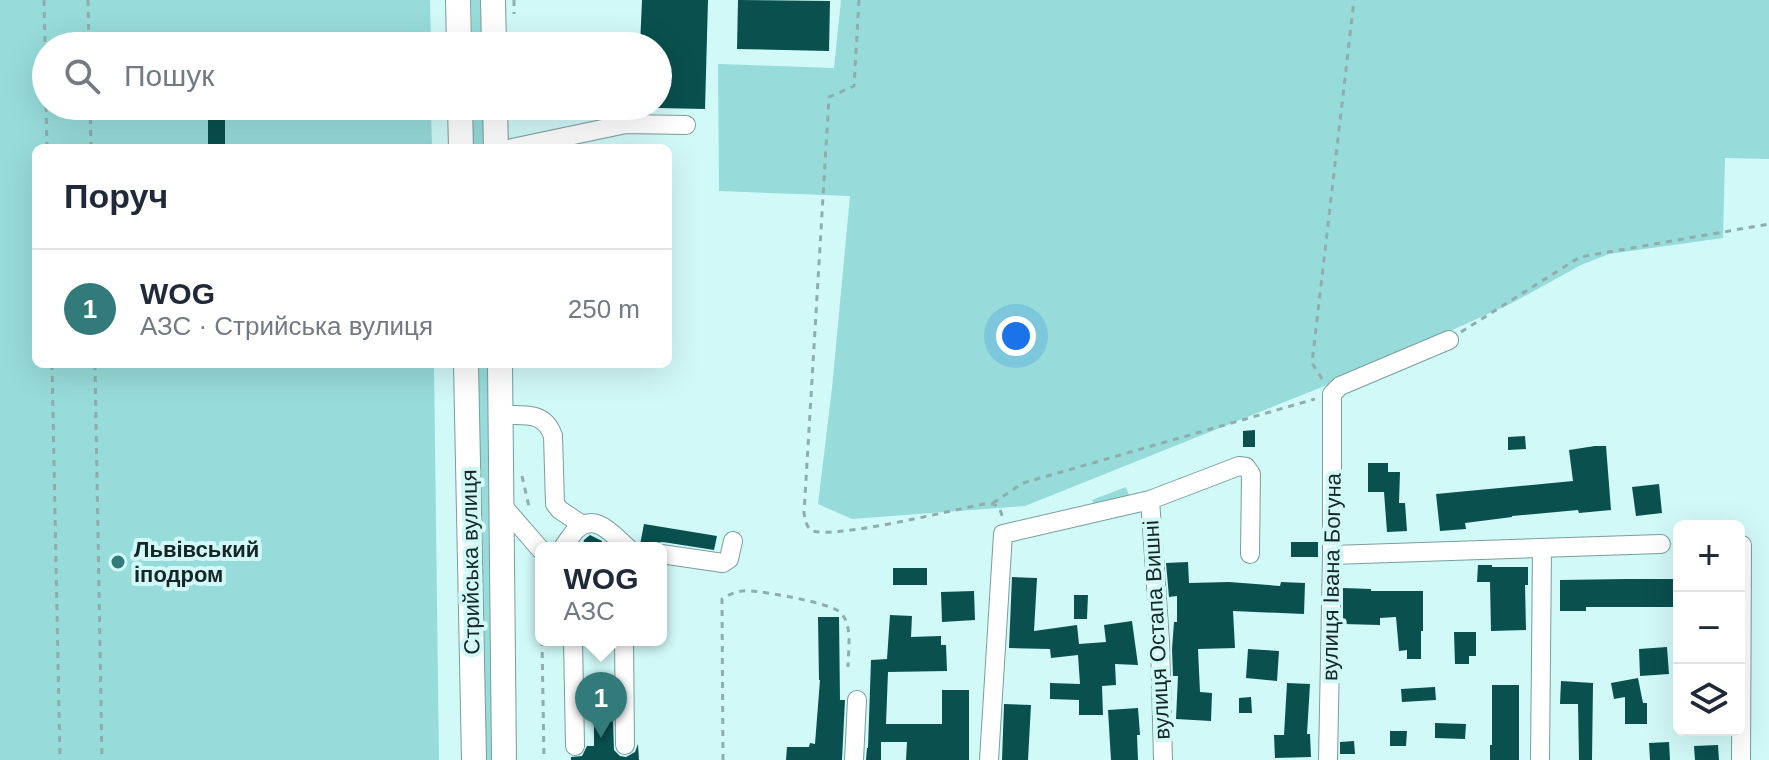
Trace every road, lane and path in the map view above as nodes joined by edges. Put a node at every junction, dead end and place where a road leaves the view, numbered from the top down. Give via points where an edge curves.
1 (44, 0) edge
2 (88, 0) edge
3 (458, 0) edge
4 (493, 0) edge
5 (859, 0) edge
6 (1354, 0) edge
7 (45, 32) edge
8 (89, 32) edge
9 (459, 32) edge
10 (494, 32) edge
11 (46, 120) edge
12 (90, 120) edge
13 (460, 120) edge
14 (495, 120) edge
15 (686, 125) dead end
16 (47, 144) edge
17 (91, 144) edge
18 (461, 144) edge
19 (496, 144) edge
20 (531, 144) edge
21 (1769, 224) edge
22 (1449, 340) joint
23 (52, 368) edge
24 (95, 368) edge
25 (466, 368) edge
26 (500, 368) edge
27 (1332, 394) junction
28 (501, 415) junction
29 (521, 468) dead end
30 (1150, 500) junction
31 (993, 504) junction
32 (502, 505) junction
33 (536, 522) dead end
34 (581, 524) junction
35 (1003, 534) junction
36 (733, 541) dead end
37 (565, 542) edge
38 (622, 542) edge
39 (535, 543) edge
40 (1661, 544) dead end
41 (1542, 548) junction
42 (1250, 554) dead end
43 (667, 555) edge
44 (1332, 555) junction
45 (1742, 592) edge
46 (542, 646) edge
47 (573, 646) edge
48 (624, 646) edge
49 (848, 667) dead end
50 (857, 700) dead end
51 (625, 745) dead end
52 (575, 746) dead end
53 (60, 760) edge
54 (102, 760) edge
55 (474, 760) edge
56 (504, 760) edge
57 (544, 760) edge
58 (723, 760) edge
59 (854, 760) edge
60 (989, 760) edge
61 (1163, 760) edge
62 (1328, 760) edge
63 (1540, 760) edge
64 (1741, 760) edge

1 - 7 path
2 - 8 path
3 - 9 main road
4 - 10 main road
5 - 31 path via 854,86 829,97 804,513 813,531 834,532
6 - 27 path via 1312,363
11 - 16 path
12 - 17 path
13 - 18 main road
14 - 19 main road
15 - 20 street via 626,124
21 - 22 path via 1580,257
22 - 27 street
23 - 53 path
24 - 54 path
25 - 55 main road, Стрийська вулиця
26 - 28 main road, Стрийська вулиця
27 - 31 path via 1023,483
27 - 44 street, вулиця Івана Богуна
28 - 32 main road, Стрийська вулиця
28 - 34 street via 536,416 549,427 555,504
29 - 33 path
30 - 35 street
30 - 42 street via 1246,467 1251,474
30 - 61 street, вулиця Остапа Вишні
31 - 35 path via 1003,517
32 - 39 street
32 - 56 main road, Стрийська вулиця
34 - 37 street
34 - 38 street via 604,526
35 - 60 street
36 - 43 street via 723,563
40 - 41 street
41 - 44 street
41 - 63 street
44 - 62 street, вулиця Івана Богуна
45 - 64 street
46 - 57 path
47 - 52 street
48 - 51 street
49 - 58 path via 848,629 842,613 829,605 751,591 722,599
50 - 59 street

